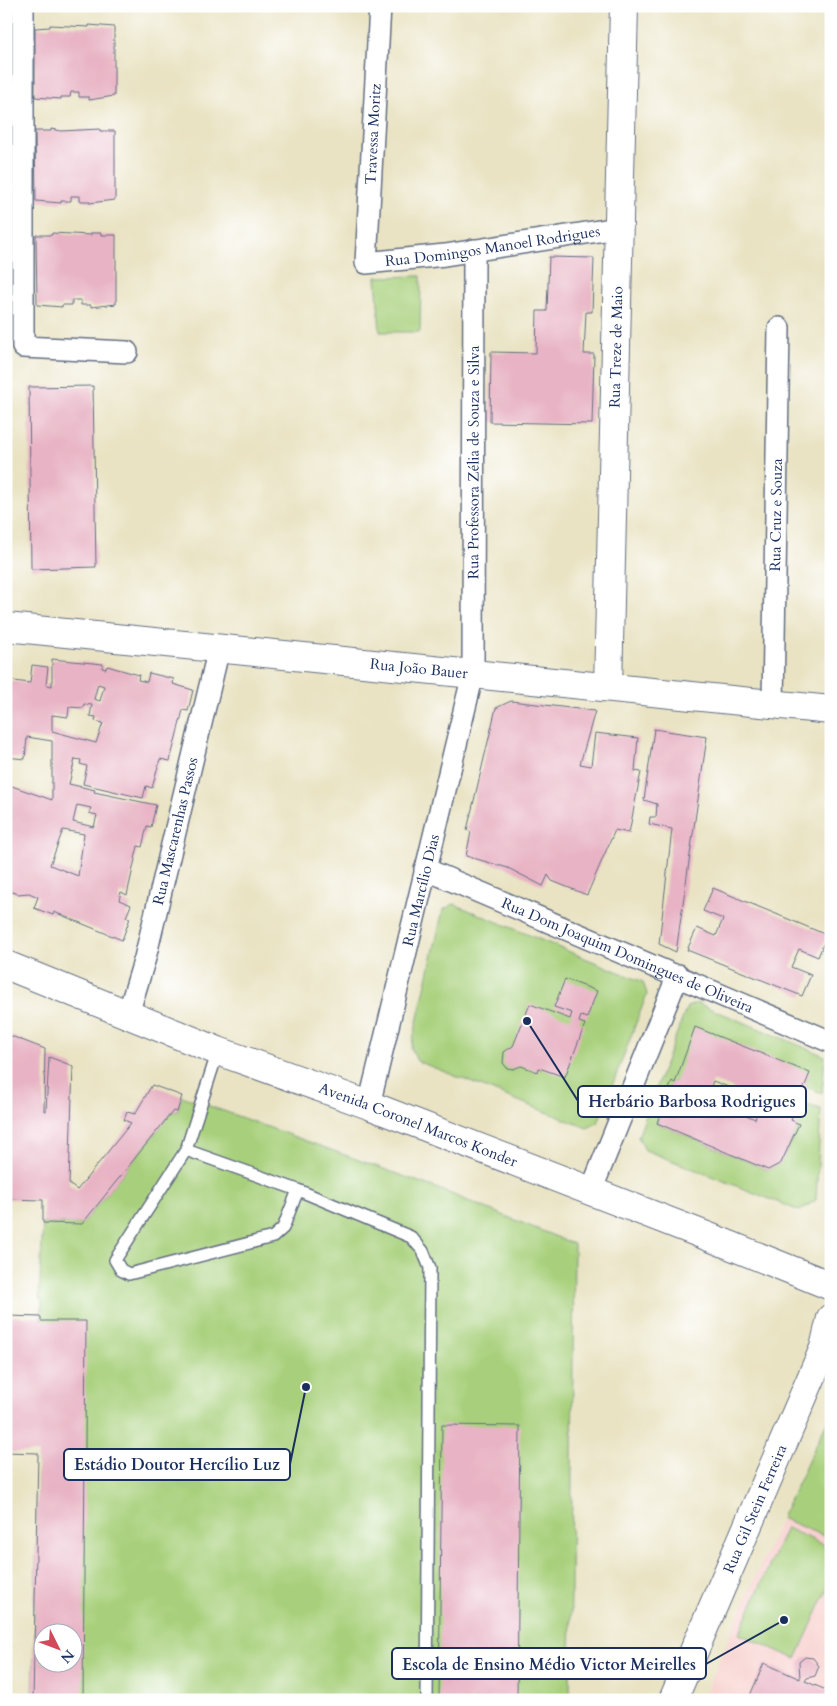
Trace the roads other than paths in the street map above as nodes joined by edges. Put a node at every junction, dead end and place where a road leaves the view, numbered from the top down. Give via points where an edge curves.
1 (23, 6) edge
2 (380, 6) edge
3 (624, 6) edge
4 (618, 228) junction
5 (474, 250) junction
6 (366, 263) joint
7 (779, 328) dead end
8 (127, 352) dead end
9 (6, 627) edge
10 (219, 648) junction
11 (473, 674) junction
12 (608, 687) junction
13 (773, 703) junction
14 (831, 710) edge
15 (425, 870) junction
16 (6, 965) edge
17 (678, 975) junction
18 (128, 1014) junction
19 (831, 1042) edge
20 (218, 1051) junction
21 (369, 1105) junction
22 (186, 1150) junction
23 (298, 1190) junction
24 (591, 1191) junction
25 (831, 1286) edge
26 (831, 1318) edge
27 (427, 1700) edge
28 (673, 1700) edge

1 - 8 street via 23,347
2 - 6 street, Travessa Moritz
3 - 4 street, Rua Treze de Maio
4 - 5 street, Rua Domingos Manoel Rodrigues
4 - 12 street, Rua Treze de Maio
5 - 6 street, Rua Domingos Manoel Rodrigues
5 - 11 street, Rua Professora Zélia de Souza e Silva
7 - 13 street, Rua Cruz e Souza
9 - 10 street, Rua João Bauer
10 - 11 street, Rua João Bauer
10 - 18 street, Rua Mascarenhas Passos via 145,958
11 - 12 street, Rua João Bauer
11 - 15 street, Rua Marcílio Dias
12 - 13 street, Rua João Bauer
13 - 14 street, Rua João Bauer
15 - 17 street, Rua Dom Joaquim Domingues de Oliveira
15 - 21 street, Rua Marcílio Dias
16 - 18 street, Avenida Coronel Marcos Konder
17 - 19 street, Rua Dom Joaquim Domingues de Oliveira
17 - 24 street
18 - 20 street, Avenida Coronel Marcos Konder
20 - 21 street, Avenida Coronel Marcos Konder
20 - 22 lane
21 - 24 street, Avenida Coronel Marcos Konder
22 - 23 lane
22 - 23 lane via 116,1260 121,1270 129,1274 273,1237 284,1228
23 - 27 lane via 411,1237 423,1251 430,1268
24 - 25 street, Avenida Coronel Marcos Konder
26 - 28 street, Rua Gil Stein Ferreira via 824,1348

